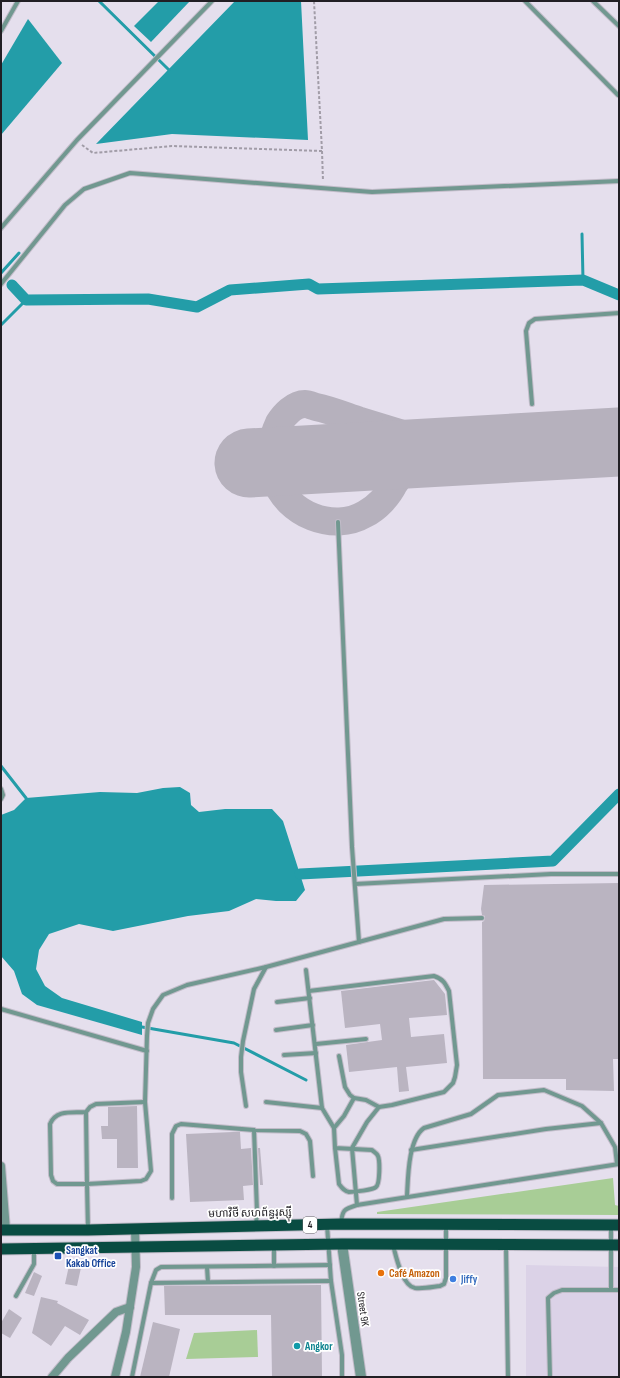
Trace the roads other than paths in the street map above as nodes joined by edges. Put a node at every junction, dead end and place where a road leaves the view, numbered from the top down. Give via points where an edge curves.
1 (18, 1) edge
2 (212, 1) edge
3 (525, 1) edge
4 (592, 1) edge
5 (619, 26) edge
6 (1, 31) edge
7 (618, 95) dead end
8 (619, 181) edge
9 (1, 228) edge
10 (1, 284) edge
11 (619, 313) edge
12 (532, 404) dead end
13 (338, 522) dead end
14 (1, 789) edge
15 (1, 799) edge
16 (619, 874) edge
17 (355, 884) junction
18 (482, 918) dead end
19 (359, 942) junction
20 (266, 967) junction
21 (306, 970) dead end
22 (309, 991) junction
23 (310, 998) junction
24 (276, 1002) dead end
25 (1, 1009) edge
26 (313, 1025) junction
27 (276, 1030) dead end
28 (366, 1039) dead end
29 (316, 1044) junction
30 (147, 1051) junction
31 (316, 1053) junction
32 (284, 1054) dead end
33 (339, 1056) dead end
34 (354, 1098) junction
35 (145, 1102) junction
36 (266, 1102) dead end
37 (246, 1106) dead end
38 (379, 1107) junction
39 (322, 1108) junction
40 (86, 1112) junction
41 (601, 1123) junction
42 (334, 1128) junction
43 (254, 1130) junction
44 (617, 1147) edge
45 (334, 1148) junction
46 (352, 1148) junction
47 (411, 1150) junction
48 (618, 1164) edge
49 (1, 1166) edge
50 (313, 1176) dead end
51 (87, 1184) junction
52 (356, 1191) junction
53 (407, 1196) junction
54 (172, 1198) dead end
55 (357, 1205) junction
56 (327, 1224) junction
57 (341, 1224) junction
58 (446, 1224) junction
59 (615, 1225) edge
60 (256, 1226) junction
61 (135, 1228) junction
62 (3, 1230) edge
63 (88, 1230) junction
64 (274, 1244) junction
65 (328, 1244) junction
66 (342, 1244) junction
67 (392, 1244) junction
68 (446, 1244) junction
69 (506, 1245) junction
70 (615, 1245) edge
71 (136, 1246) junction
72 (1, 1249) edge
73 (34, 1249) junction
74 (330, 1265) junction
75 (274, 1266) junction
76 (207, 1267) junction
77 (331, 1281) junction
78 (208, 1282) junction
79 (151, 1283) junction
80 (611, 1290) junction
81 (619, 1290) edge
82 (16, 1296) dead end
83 (130, 1307) junction
84 (508, 1376) dead end
85 (52, 1377) edge
86 (115, 1377) edge
87 (132, 1377) edge
88 (342, 1377) edge
89 (361, 1377) edge
90 (550, 1377) edge

1 - 6 lane
2 - 9 lane via 77,140
3 - 7 lane
4 - 5 lane
8 - 10 lane via 372,192 130,173 84,188 65,205
11 - 12 lane via 535,319 529,323 526,331
13 - 17 lane
14 - 15 lane
16 - 17 lane via 551,874
17 - 19 lane
18 - 19 lane via 444,919
19 - 20 lane
20 - 30 lane via 187,985 163,995 153,1009 148,1023
20 - 37 lane via 254,989 243,1041 241,1072
21 - 22 lane
22 - 23 lane
22 - 38 lane via 434,976 445,982 449,991 457,1064 453,1083 444,1092
23 - 24 lane
23 - 26 lane
25 - 30 lane
26 - 27 lane
26 - 29 lane
28 - 29 lane
29 - 31 lane
30 - 35 lane
31 - 32 lane
31 - 39 lane
33 - 34 lane via 345,1087
34 - 38 lane via 366,1100
34 - 42 lane
35 - 40 lane via 96,1104
35 - 51 lane via 151,1171 149,1176 141,1181
36 - 39 lane
38 - 46 lane
39 - 42 lane
40 - 51 lane
40 - 51 lane via 62,1113 55,1116 50,1124 53,1181 57,1184
41 - 44 lane
41 - 47 lane
41 - 47 lane via 582,1106 544,1090 498,1095 471,1114 424,1128 416,1135
42 - 45 lane
43 - 50 lane via 300,1131 306,1134 310,1141
43 - 54 lane via 182,1124 176,1126 172,1134
43 - 60 lane
44 - 48 lane
45 - 46 lane
45 - 52 lane via 342,1189 348,1192
46 - 52 lane
46 - 52 lane via 372,1150 378,1157 377,1187
47 - 53 lane
48 - 53 lane
49 - 62 street
51 - 63 lane
52 - 55 lane
53 - 55 lane
55 - 57 lane via 343,1211
56 - 57 highway, មហាវិថី សហព័ន្ធរុស្ស៊ី / 4
56 - 60 highway, មហាវិថី សហព័ន្ធរុស្ស៊ី / 4
56 - 65 lane
57 - 58 highway, មហាវិថី សហព័ន្ធរុស្ស៊ី / 4
57 - 66 highway
58 - 59 highway, មហាវិថី សហព័ន្ធរុស្ស៊ី / 4
58 - 68 lane
59 - 70 lane
60 - 61 highway, មហាវិថី សហព័ន្ធរុស្ស៊ី / 4
61 - 63 highway, មហាវិថី សហព័ន្ធរុស្ស៊ី / 4
61 - 71 street
62 - 63 highway, មហាវិថី សហព័ន្ធរុស្ស៊ី / 4
64 - 65 highway, 4
64 - 71 highway, 4
64 - 75 lane
65 - 66 highway, 4
65 - 74 lane
66 - 67 highway, 4
66 - 89 street, Street 9K
67 - 68 highway, 4
67 - 68 lane via 404,1280 414,1288 444,1284
68 - 69 highway, 4
69 - 70 highway, 4
69 - 84 lane
70 - 80 lane
71 - 73 highway, 4
71 - 83 street via 136,1268
72 - 73 highway, 4
73 - 82 lane via 34,1264
74 - 75 lane
74 - 77 lane
75 - 76 lane
76 - 78 lane
76 - 79 lane via 161,1267 156,1270
77 - 78 lane
77 - 88 lane via 342,1355
78 - 79 lane
79 - 87 lane
80 - 81 lane
80 - 90 lane via 562,1290 548,1298
83 - 85 street via 116,1312
83 - 86 street

